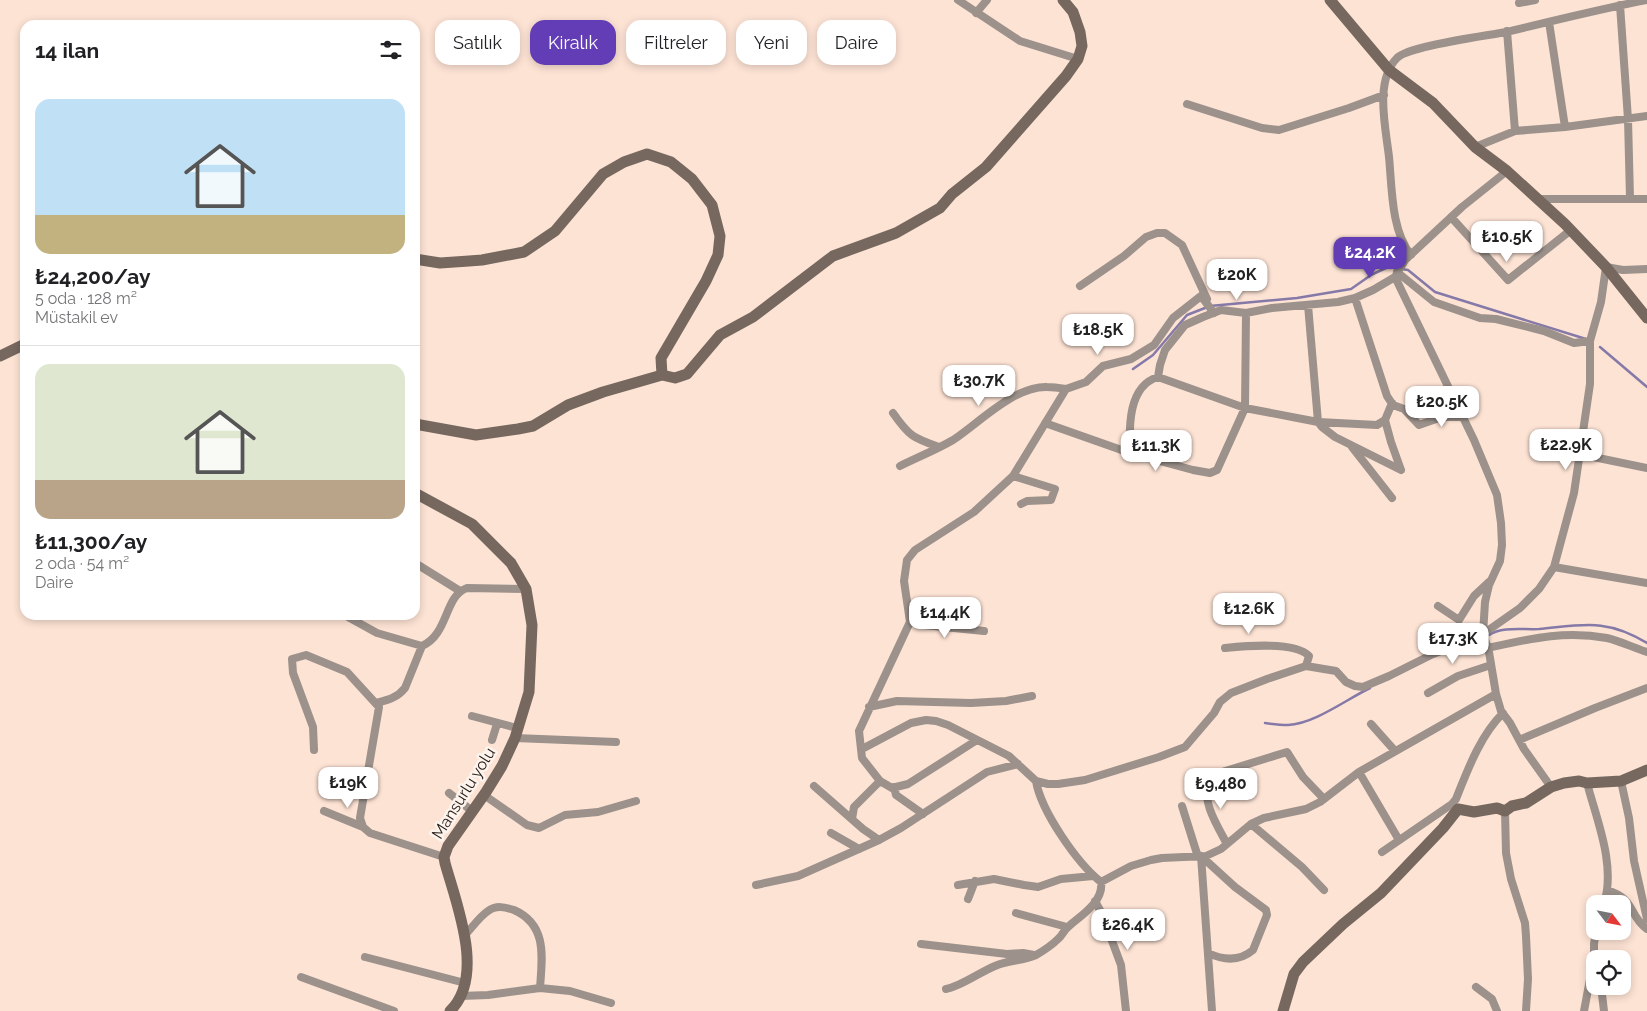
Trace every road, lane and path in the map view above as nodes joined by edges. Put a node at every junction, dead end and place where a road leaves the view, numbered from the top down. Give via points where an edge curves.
1 (958, 0) edge
2 (987, 0) edge
3 (1063, 0) edge
4 (1330, 0) edge
5 (1535, 0) edge
6 (1647, 0) edge
7 (1519, 3) dead end
8 (1620, 5) junction
9 (976, 12) junction
10 (1549, 22) junction
11 (1507, 31) junction
12 (1078, 59) junction
13 (1389, 70) junction
14 (1384, 95) junction
15 (1187, 104) dead end
16 (1647, 116) edge
17 (1628, 119) junction
18 (1565, 127) junction
19 (1515, 131) junction
20 (1476, 148) junction
21 (1507, 171) junction
22 (1630, 198) junction
23 (1537, 199) junction
24 (1647, 199) edge
25 (1451, 217) junction
26 (1571, 230) junction
27 (1411, 255) junction
28 (420, 260) edge
29 (1606, 267) junction
30 (1647, 269) edge
31 (1398, 271) junction
32 (1080, 286) dead end
33 (1355, 298) junction
34 (1308, 305) junction
35 (1212, 309) junction
36 (1246, 313) junction
37 (1647, 318) edge
38 (1590, 341) junction
39 (20, 346) edge
40 (0, 356) edge
41 (662, 375) junction
42 (1158, 377) junction
43 (1066, 389) junction
44 (1392, 403) junction
45 (1245, 408) junction
46 (894, 413) dead end
47 (1462, 417) junction
48 (1385, 420) junction
49 (1318, 422) junction
50 (1045, 423) junction
51 (420, 425) edge
52 (1351, 445) junction
53 (939, 448) junction
54 (1130, 453) junction
55 (1579, 454) junction
56 (900, 466) dead end
57 (1647, 468) edge
58 (1013, 476) junction
59 (420, 497) edge
60 (1392, 498) dead end
61 (1021, 504) dead end
62 (420, 566) edge
63 (1554, 566) junction
64 (1491, 581) junction
65 (1647, 583) edge
66 (526, 589) junction
67 (460, 591) junction
68 (1438, 606) dead end
69 (352, 620) edge
70 (910, 622) junction
71 (984, 631) dead end
72 (1483, 634) junction
73 (422, 646) junction
74 (1225, 648) dead end
75 (1488, 648) junction
76 (1647, 652) edge
77 (1491, 665) junction
78 (1306, 666) junction
79 (1647, 688) edge
80 (1428, 693) dead end
81 (1496, 694) junction
82 (1032, 696) dead end
83 (376, 703) junction
84 (869, 707) junction
85 (1503, 713) junction
86 (472, 716) dead end
87 (497, 724) junction
88 (1371, 724) dead end
89 (516, 733) junction
90 (492, 740) dead end
91 (977, 740) junction
92 (1519, 740) junction
93 (616, 742) dead end
94 (862, 749) junction
95 (314, 750) dead end
96 (1395, 751) junction
97 (1018, 764) junction
98 (1647, 770) edge
99 (1359, 772) junction
100 (880, 781) junction
101 (1036, 781) junction
102 (1622, 781) junction
103 (1587, 783) junction
104 (814, 786) dead end
105 (894, 787) junction
106 (1551, 787) junction
107 (449, 793) dead end
108 (484, 796) junction
109 (1324, 799) junction
110 (636, 801) dead end
111 (1182, 806) dead end
112 (1455, 807) junction
113 (324, 811) dead end
114 (472, 811) junction
115 (1505, 811) junction
116 (923, 814) junction
117 (852, 819) junction
118 (1251, 824) junction
119 (363, 827) junction
120 (831, 833) dead end
121 (879, 840) junction
122 (1399, 840) junction
123 (1227, 844) junction
124 (860, 849) junction
125 (1382, 852) dead end
126 (1200, 856) junction
127 (444, 857) junction
128 (1093, 876) junction
129 (975, 881) junction
130 (1101, 882) junction
131 (756, 885) dead end
132 (958, 885) dead end
133 (1324, 890) dead end
134 (1607, 890) junction
135 (1606, 895) edge
136 (968, 899) dead end
137 (1096, 901) junction
138 (1016, 913) dead end
139 (1647, 919) edge
140 (1067, 927) junction
141 (1647, 929) edge
142 (464, 936) junction
143 (921, 944) dead end
144 (1208, 953) junction
145 (1036, 955) junction
146 (365, 957) dead end
147 (301, 977) dead end
148 (466, 983) junction
149 (1476, 987) dead end
150 (540, 988) junction
151 (946, 989) dead end
152 (1586, 995) edge
153 (1602, 995) edge
154 (461, 996) junction
155 (611, 1003) dead end
156 (394, 1011) edge
157 (450, 1011) edge
158 (1126, 1011) edge
159 (1212, 1011) edge
160 (1283, 1011) edge
161 (1497, 1011) edge
162 (1526, 1011) edge
163 (1584, 1011) edge
164 (1604, 1011) edge

1 - 9 street
2 - 9 street
3 - 12 street via 1073,12 1080,32 1082,46
4 - 13 street
5 - 7 street
6 - 8 street
8 - 10 street
8 - 17 street
9 - 12 street via 1020,40
10 - 11 street
10 - 18 street
11 - 13 street via 1424,47 1398,57
11 - 19 street
12 - 41 street via 1013,138 940,208 896,233 833,256 753,317 720,335 687,374 675,378
13 - 14 street
13 - 20 street via 1433,103
14 - 15 street via 1280,130 1262,128
14 - 27 street via 1392,201 1404,246
16 - 17 street
17 - 18 street
17 - 22 street
18 - 19 street
19 - 20 street
20 - 21 street
21 - 23 street
21 - 25 street
22 - 23 street
22 - 24 street
23 - 26 street
25 - 26 street via 1508,280
25 - 27 street
26 - 29 street
27 - 31 street
28 - 41 street via 476,261 524,252 555,230 603,174 647,154 671,162 692,179 712,205 720,236 718,255 706,281 661,358
29 - 30 street
29 - 37 street
29 - 38 street via 1601,302
31 - 33 street via 1374,290
31 - 38 street via 1434,302 1480,318 1544,331 1574,343
31 - 47 street
32 - 35 street via 1146,237 1165,233 1182,245
33 - 34 street
33 - 44 street
34 - 36 street
34 - 49 street
35 - 36 street
35 - 42 street via 1181,329 1165,350
35 - 43 street via 1201,296 1173,318 1154,345 1131,359 1103,366 1086,382
36 - 45 street
38 - 55 street via 1590,384
39 - 40 street
41 - 51 street via 568,405 533,426 476,435
42 - 45 street
42 - 54 street via 1139,390 1135,399 1129,434
43 - 50 street
43 - 53 street via 1046,386 1011,398
44 - 47 street via 1404,409 1419,425 1442,417
44 - 48 street
45 - 49 street
45 - 54 street via 1220,466 1214,472 1193,470
46 - 53 street via 913,437
47 - 64 street via 1497,495 1502,545 1500,561
48 - 49 street via 1377,425
48 - 52 street via 1402,470
49 - 52 street via 1330,434
50 - 54 street
50 - 58 street
52 - 60 street
53 - 56 street
55 - 57 street
55 - 63 street via 1574,493
58 - 61 street via 1055,489 1051,500
58 - 70 street via 974,512 915,550 907,560 904,581
59 - 66 street, Mansurlu yolu via 472,524 510,563
62 - 67 street
63 - 65 street
63 - 72 street via 1539,589 1520,608
64 - 68 street via 1474,596 1459,620
64 - 72 street via 1485,602
66 - 67 street via 467,588
66 - 89 street, Mansurlu yolu via 532,625 529,692
67 - 73 street via 437,635
69 - 73 street via 377,633
70 - 71 street
70 - 84 street
72 - 75 street
72 - 78 street via 1362,687 1346,682 1336,671
73 - 83 street via 401,693 396,698
74 - 78 street via 1275,645 1305,651 1309,656
75 - 76 street via 1546,636 1578,635 1608,638
75 - 77 street
77 - 80 street via 1458,676
77 - 81 street
78 - 101 street via 1232,693 1220,702 1185,747 1072,783
79 - 92 street
81 - 85 street
81 - 96 street
82 - 84 street via 971,703 897,701
83 - 95 street via 347,672 306,656 292,659 293,673 313,727
83 - 119 street via 380,707 360,818
84 - 94 street via 859,731
85 - 92 street
85 - 112 street via 1475,755
86 - 87 street
87 - 89 street
87 - 90 street
88 - 96 street
89 - 93 street
89 - 108 street, Mansurlu yolu
91 - 94 street via 948,725 926,720 911,723
91 - 97 street
91 - 105 street via 908,784
92 - 106 street
94 - 100 street via 862,758
96 - 99 street
97 - 101 street
97 - 116 street via 987,772
98 - 102 street
99 - 109 street
99 - 122 street
100 - 105 street
100 - 117 street via 854,807
101 - 128 street via 1048,813
102 - 103 street
102 - 139 street
103 - 106 street via 1579,781
103 - 134 street via 1604,846
104 - 117 street
105 - 116 street via 896,795
106 - 115 street via 1526,803
107 - 114 street
108 - 110 street via 527,825 539,828 566,815 598,812
108 - 114 street, Mansurlu yolu
109 - 118 street via 1306,809
109 - 123 street via 1302,777 1286,752 1206,777 1208,810
111 - 126 street
112 - 115 street via 1474,812 1497,808
112 - 122 street
112 - 160 street via 1443,828 1381,893 1302,962 1294,974
113 - 119 street
114 - 127 street, Mansurlu yolu
115 - 162 street via 1506,853 1525,923
116 - 121 street
117 - 121 street
118 - 123 street
118 - 133 street
119 - 127 street via 370,833
120 - 124 street
121 - 124 street
122 - 125 street
123 - 126 street
124 - 131 street via 798,876
126 - 130 street via 1151,860 1131,866
126 - 144 street
126 - 144 street via 1266,910 1267,915 1250,953 1228,960
127 - 142 street, Mansurlu yolu
128 - 129 street via 1061,879 1038,887 994,879
128 - 130 street
129 - 132 street
129 - 136 street
130 - 137 street
134 - 135 street
134 - 141 street via 1625,898
137 - 140 street
137 - 158 street via 1121,965
138 - 140 street
140 - 145 street via 1058,940
142 - 148 street, Mansurlu yolu
142 - 150 street via 489,910 497,907 523,915 539,935 543,954
143 - 145 street
144 - 159 street
145 - 151 street via 999,964 955,988
146 - 148 street
147 - 156 street
148 - 154 street, Mansurlu yolu
149 - 161 street via 1492,998
150 - 154 street
150 - 155 street via 570,991
152 - 163 street
153 - 164 street
154 - 157 street, Mansurlu yolu

